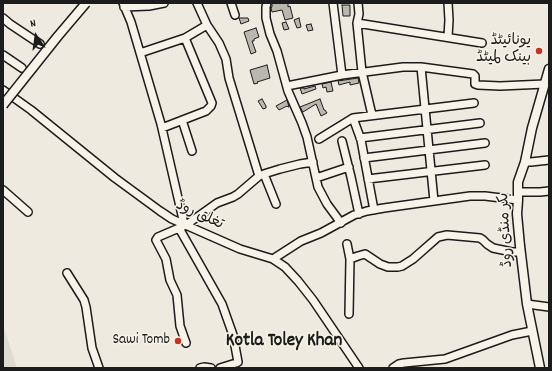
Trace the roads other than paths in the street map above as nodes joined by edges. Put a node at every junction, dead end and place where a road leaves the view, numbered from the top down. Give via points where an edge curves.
1 (79, 3) edge
2 (86, 3) edge
3 (164, 3) edge
4 (197, 3) edge
5 (232, 3) edge
6 (267, 3) edge
7 (333, 3) edge
8 (358, 3) edge
9 (448, 3) edge
10 (124, 5) edge
11 (235, 15) dead end
12 (3, 18) edge
13 (357, 22) junction
14 (207, 25) junction
15 (448, 37) junction
16 (185, 38) junction
17 (482, 43) dead end
18 (40, 44) dead end
19 (140, 53) junction
20 (3, 55) edge
21 (421, 67) junction
22 (22, 68) dead end
23 (549, 69) edge
24 (362, 72) junction
25 (342, 76) junction
26 (545, 84) junction
27 (287, 86) junction
28 (3, 90) edge
29 (7, 96) edge
30 (474, 103) dead end
31 (3, 105) edge
32 (425, 109) junction
33 (372, 115) junction
34 (353, 118) junction
35 (182, 120) junction
36 (480, 123) dead end
37 (162, 128) junction
38 (427, 129) junction
39 (360, 138) junction
40 (319, 139) dead end
41 (342, 141) dead end
42 (485, 143) dead end
43 (429, 150) junction
44 (192, 151) dead end
45 (364, 158) junction
46 (549, 160) edge
47 (313, 162) junction
48 (525, 162) junction
49 (485, 165) dead end
50 (349, 167) junction
51 (432, 172) junction
52 (262, 175) junction
53 (316, 178) junction
54 (368, 180) junction
55 (3, 190) edge
56 (549, 191) edge
57 (518, 196) junction
58 (434, 201) junction
59 (276, 204) dead end
60 (374, 210) junction
61 (28, 212) dead end
62 (359, 214) junction
63 (341, 223) junction
64 (183, 226) junction
65 (347, 244) dead end
66 (520, 252) junction
67 (273, 259) junction
68 (350, 259) junction
69 (67, 273) dead end
70 (527, 304) junction
71 (549, 307) edge
72 (349, 314) dead end
73 (532, 331) junction
74 (186, 343) dead end
75 (99, 368) edge
76 (200, 368) edge
77 (211, 368) edge
78 (220, 368) edge
79 (359, 368) edge
80 (393, 368) edge
81 (540, 368) edge

1 - 29 main road
2 - 31 main road, bridge
3 - 10 street via 149,6
4 - 14 street
5 - 11 street
6 - 27 street via 266,18
7 - 25 street
8 - 13 street
9 - 15 street
10 - 19 street
12 - 18 street
13 - 15 street
13 - 24 street
14 - 16 street
14 - 52 street via 226,59 229,78
15 - 17 street
16 - 19 street
16 - 35 street via 212,106
19 - 37 street
20 - 22 street
21 - 24 street via 396,67
21 - 26 street via 473,74 475,84 478,85
21 - 32 street
23 - 26 main road, بکر منڈی روڈ
24 - 25 street
24 - 33 street
25 - 27 street
26 - 48 main road, بکر منڈی روڈ
27 - 47 street via 302,123
28 - 29 street, تغلق روڈ
29 - 64 street, تغلق روڈ via 30,110 115,178
30 - 32 street
32 - 33 street
32 - 38 street
33 - 34 street
34 - 39 street
34 - 40 street
35 - 37 street
35 - 44 street
36 - 38 street
37 - 64 street
38 - 39 street
38 - 43 street
39 - 45 street
41 - 50 street
42 - 43 street
43 - 45 street
43 - 51 street
45 - 54 street
46 - 48 street
47 - 52 street
47 - 53 street
48 - 57 main road, بکر منڈی روڈ via 518,182
49 - 51 street
50 - 53 street
50 - 62 street
51 - 54 street
51 - 58 street
52 - 59 street
52 - 64 street via 238,194 217,202
53 - 63 street via 322,197
54 - 60 street
55 - 61 street
56 - 57 street
57 - 58 street via 470,196
57 - 66 main road, بکر منڈی روڈ
58 - 60 street
60 - 62 street
62 - 63 street
63 - 67 street via 301,241
64 - 67 street, تغلق روڈ
64 - 74 street via 156,240 166,259 170,280 177,295 180,326
64 - 78 street via 222,304 233,335 238,362
65 - 68 street
66 - 68 street via 493,248 480,238 447,236 438,237 413,259 398,267 380,264 365,254
66 - 70 main road, بکر منڈی روڈ
67 - 79 street, تغلق روڈ via 285,266 313,300
68 - 72 street
69 - 75 street via 84,300 92,348
70 - 71 street
70 - 73 main road, بکر منڈی روڈ
73 - 80 street via 512,335 445,359 404,363
73 - 81 main road, بکر منڈی روڈ
76 - 77 street

